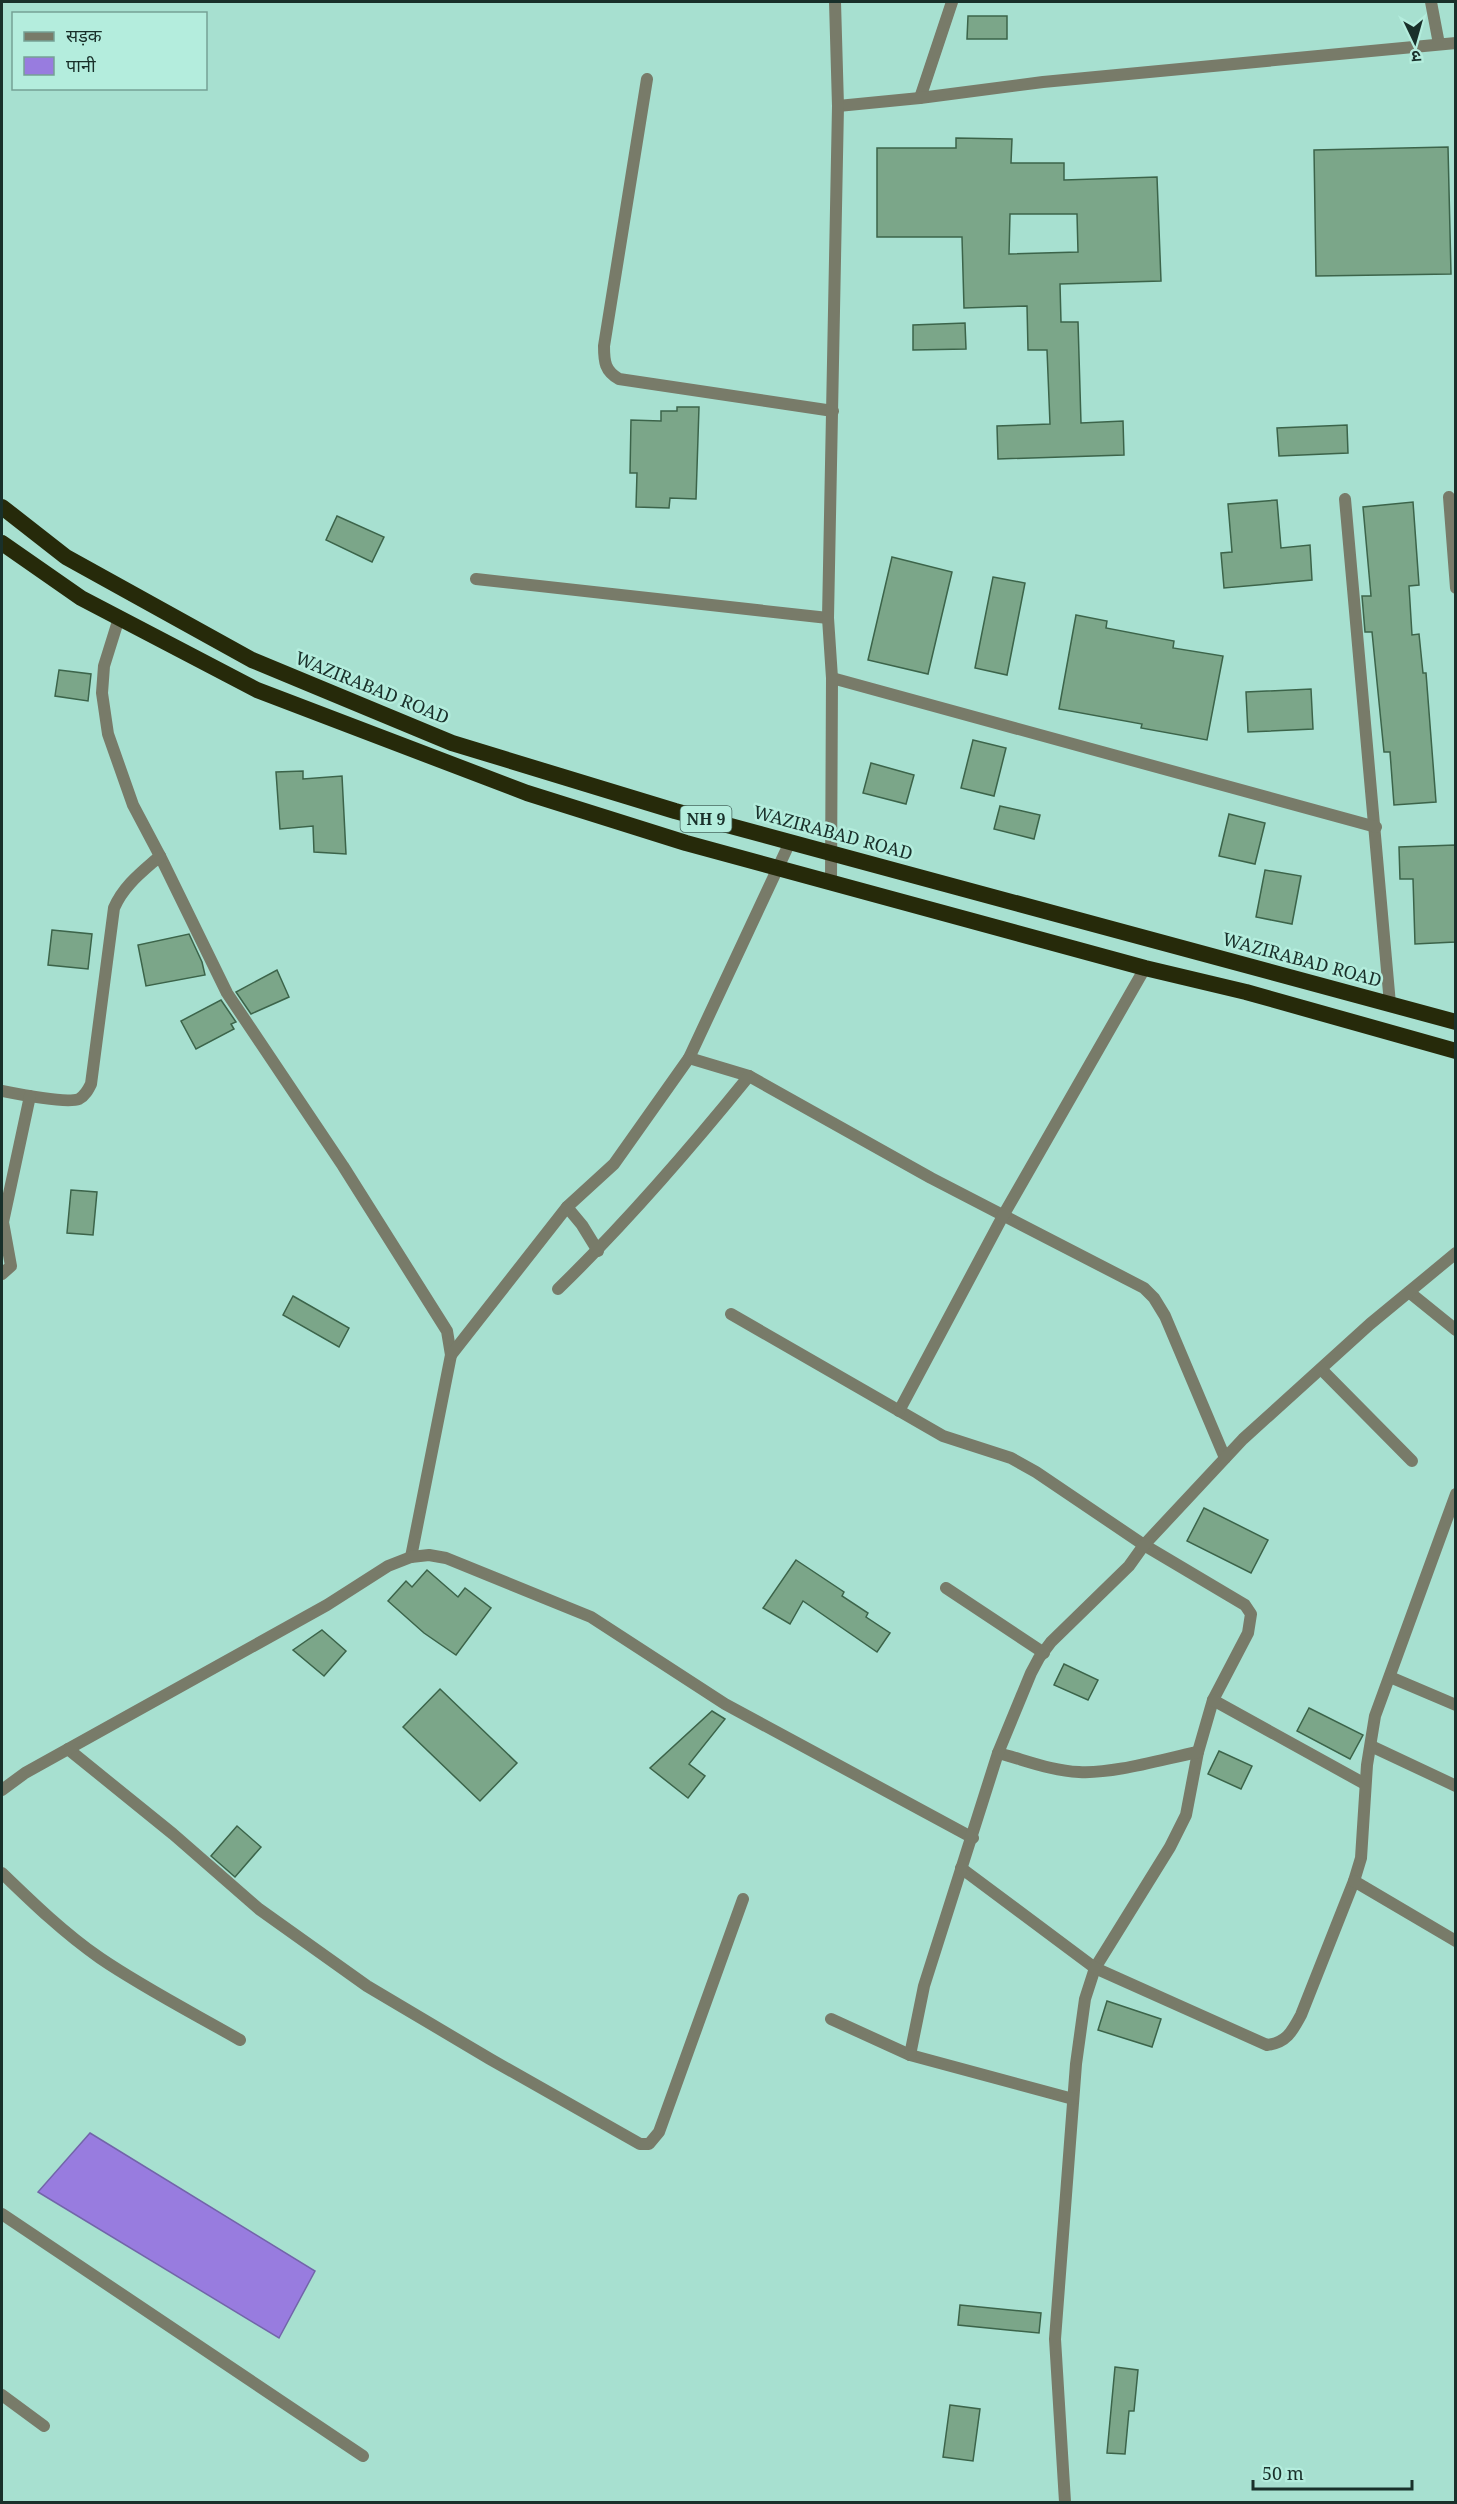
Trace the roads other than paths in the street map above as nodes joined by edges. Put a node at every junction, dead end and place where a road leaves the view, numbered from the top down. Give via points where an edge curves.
1 (835, 2) edge
2 (952, 2) edge
3 (1431, 2) edge
4 (1455, 43) edge
5 (1439, 44) junction
6 (647, 79) dead end
7 (920, 98) junction
8 (838, 106) junction
9 (832, 411) junction
10 (1449, 498) dead end
11 (1346, 499) dead end
12 (2, 507) edge
13 (2, 543) edge
14 (476, 579) dead end
15 (1455, 588) edge
16 (119, 618) junction
17 (828, 618) junction
18 (832, 678) junction
19 (1376, 827) junction
20 (790, 842) junction
21 (830, 853) junction
22 (160, 856) junction
23 (779, 868) junction
24 (831, 882) junction
25 (1145, 968) junction
26 (1390, 1004) junction
27 (1455, 1022) edge
28 (1455, 1051) edge
29 (689, 1058) junction
30 (749, 1076) junction
31 (2, 1091) edge
32 (30, 1096) junction
33 (567, 1207) junction
34 (1004, 1214) junction
35 (598, 1251) junction
36 (1455, 1253) edge
37 (2, 1274) edge
38 (558, 1289) dead end
39 (1409, 1292) junction
40 (731, 1314) dead end
41 (1455, 1330) edge
42 (452, 1355) junction
43 (1321, 1369) junction
44 (899, 1412) junction
45 (1225, 1458) junction
46 (1412, 1461) dead end
47 (1455, 1499) edge
48 (1144, 1545) junction
49 (411, 1557) junction
50 (946, 1588) dead end
51 (1044, 1653) junction
52 (1390, 1677) junction
53 (1213, 1700) junction
54 (1455, 1705) edge
55 (1371, 1746) junction
56 (68, 1749) junction
57 (1198, 1752) junction
58 (998, 1753) junction
59 (1365, 1784) junction
60 (1455, 1786) edge
61 (2, 1790) edge
62 (973, 1838) junction
63 (961, 1868) junction
64 (2, 1873) edge
65 (1354, 1881) junction
66 (743, 1899) dead end
67 (1455, 1941) edge
68 (1095, 1968) junction
69 (831, 2019) dead end
70 (240, 2040) dead end
71 (910, 2055) junction
72 (1073, 2099) junction
73 (2, 2214) edge
74 (2, 2395) edge
75 (44, 2427) dead end
76 (363, 2456) dead end
77 (1065, 2502) edge

1 - 8 street
2 - 7 street
3 - 5 street
4 - 5 street
5 - 7 street via 1043,82
6 - 9 street via 604,346 609,373 620,379
7 - 8 street
8 - 9 street
9 - 17 street
10 - 15 street
11 - 19 street
12 - 20 highway, WAZIRABAD ROAD / NH 9 via 66,557 252,660 453,742
13 - 16 highway, NH 9 via 81,598
14 - 17 street
16 - 22 street via 104,666 102,693 108,734 133,805
16 - 23 highway, NH 9 via 257,690 527,793
17 - 18 street
18 - 19 street
18 - 21 street
19 - 26 street
20 - 21 highway, WAZIRABAD ROAD / NH 9
20 - 23 street
21 - 24 street
21 - 26 highway, WAZIRABAD ROAD / NH 9
22 - 32 street via 128,884 114,908 91,1084 86,1093 74,1100
22 - 42 street via 227,993 439,1316
23 - 24 highway, NH 9
23 - 29 street
24 - 25 highway, NH 9
25 - 28 highway, NH 9
25 - 34 street
26 - 27 highway, WAZIRABAD ROAD / NH 9
29 - 30 street
29 - 33 street via 614,1164
30 - 34 street
30 - 35 street via 679,1162
31 - 32 street
32 - 37 street via 3,1222 11,1266
33 - 35 street
33 - 42 street
34 - 44 street
34 - 45 street via 1128,1279 1154,1298
35 - 38 street
36 - 39 street
39 - 41 street
39 - 43 street
40 - 44 street
42 - 49 street
43 - 45 street
43 - 46 street
44 - 48 street via 943,1436 1011,1458
45 - 48 street
47 - 52 street
48 - 51 street via 1129,1566
48 - 53 street via 1245,1605 1251,1614 1248,1633
49 - 56 street via 388,1566 327,1605
49 - 62 street via 447,1558 591,1617 744,1716
50 - 51 street
51 - 58 street via 1031,1673
52 - 54 street
52 - 55 street via 1375,1716
53 - 57 street
53 - 59 street
55 - 59 street
55 - 60 street
56 - 61 street
56 - 66 street via 259,1909 367,1986 640,2144 649,2144 659,2132
57 - 58 street via 1080,1773
57 - 68 street via 1186,1815 1179,1831
58 - 62 street
59 - 65 street via 1363,1841
62 - 63 street
63 - 68 street
63 - 71 street via 924,1986
64 - 70 street via 98,1957
65 - 67 street
65 - 68 street via 1300,2015 1291,2034 1280,2043 1267,2045
68 - 72 street via 1081,2021
69 - 71 street
71 - 72 street
72 - 77 street via 1055,2340
73 - 76 street
74 - 75 street

